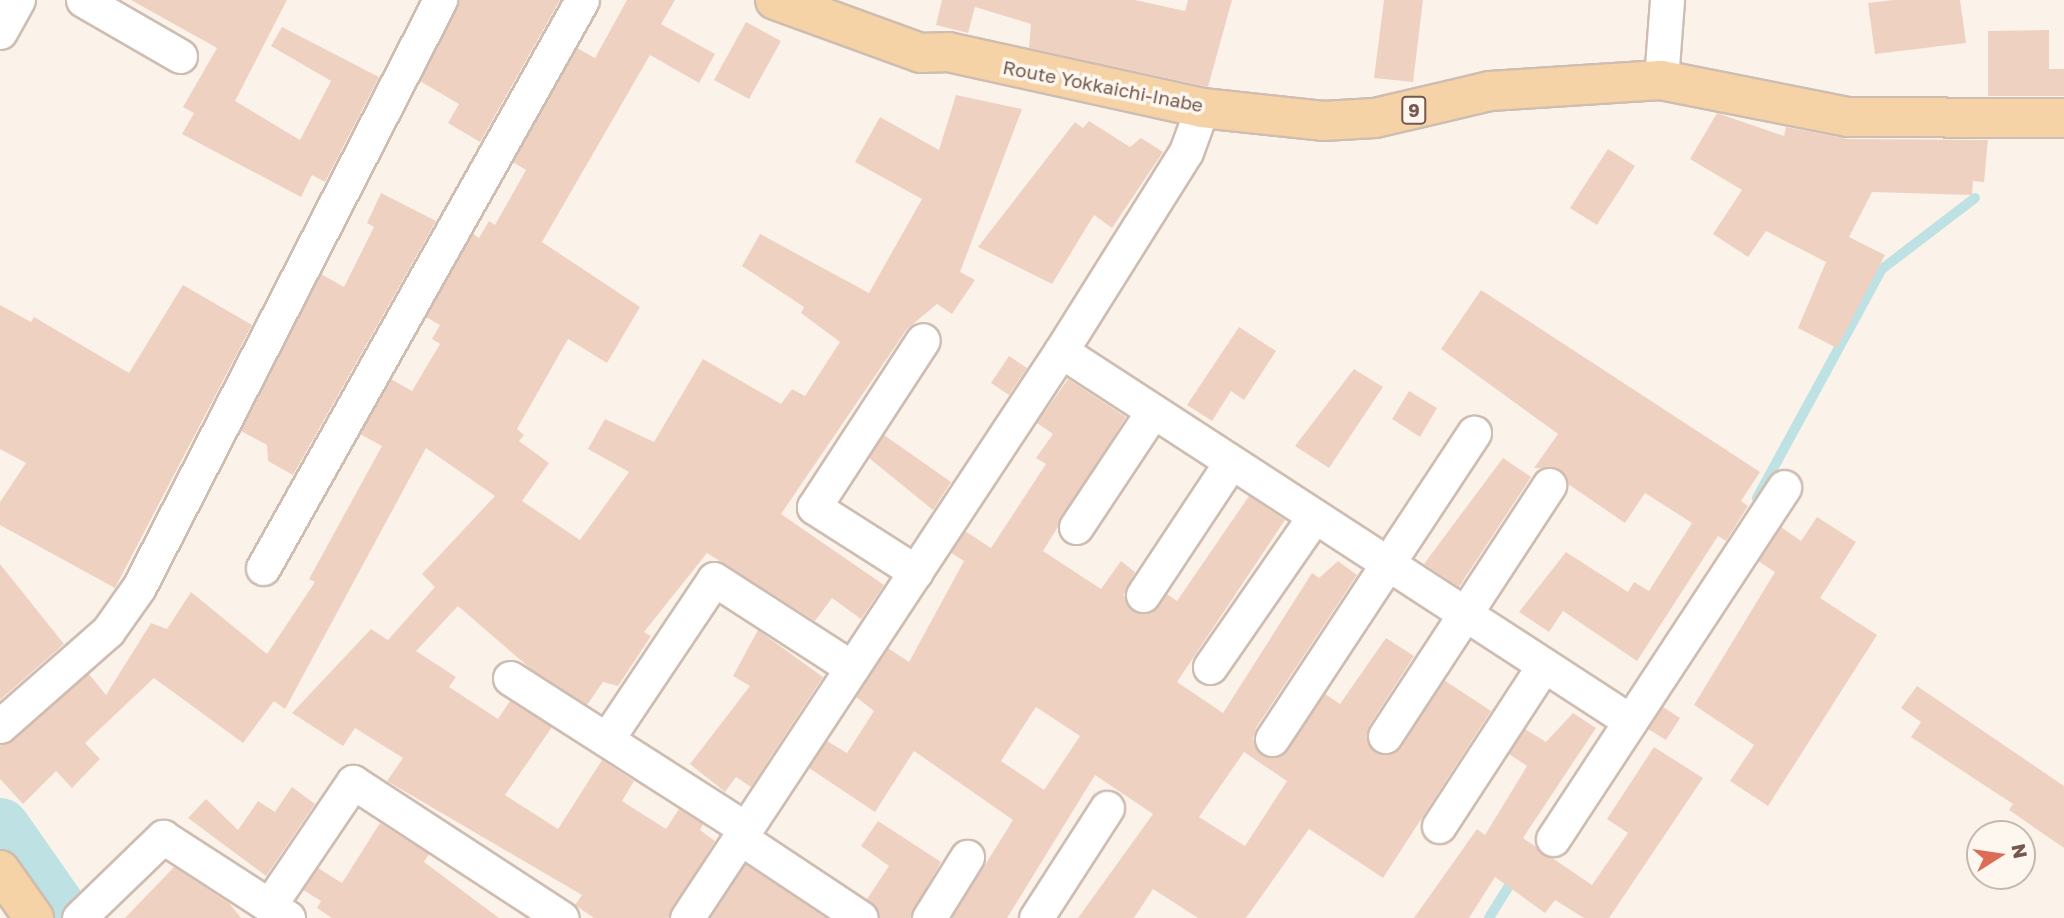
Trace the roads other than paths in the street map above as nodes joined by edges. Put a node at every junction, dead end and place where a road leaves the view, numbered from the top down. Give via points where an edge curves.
1 (18, 0) edge
2 (83, 0) edge
3 (440, 0) edge
4 (582, 0) edge
5 (775, 0) edge
6 (1667, 0) edge
7 (0, 32) edge
8 (180, 56) dead end
9 (1661, 80) junction
10 (1202, 108) junction
11 (2064, 118) edge
12 (923, 340) dead end
13 (1060, 351) junction
14 (1153, 411) junction
15 (1474, 433) dead end
16 (1231, 461) junction
17 (1549, 485) dead end
18 (1784, 487) dead end
19 (1314, 517) junction
20 (1076, 527) dead end
21 (1388, 564) junction
22 (263, 568) dead end
23 (916, 572) junction
24 (1143, 595) dead end
25 (1467, 615) junction
26 (1544, 665) junction
27 (1210, 667) dead end
28 (852, 668) junction
29 (510, 678) dead end
30 (1622, 715) junction
31 (0, 726) edge
32 (1385, 736) dead end
33 (1272, 739) dead end
34 (607, 740) junction
35 (1107, 808) dead end
36 (1439, 826) dead end
37 (742, 833) junction
38 (1553, 839) dead end
39 (967, 857) dead end
40 (0, 870) edge
41 (279, 912) edge
42 (82, 916) edge
43 (34, 918) edge
44 (562, 918) edge
45 (687, 918) edge
46 (861, 918) edge
47 (929, 918) edge
48 (1036, 918) edge

1 - 7 street
2 - 8 street
3 - 31 street via 139,587 108,631
4 - 22 street
5 - 10 main road, Route Yokkaichi-Inabe / 9 via 921,53 947,52
6 - 9 street
9 - 10 main road, Route Yokkaichi-Inabe / 9 via 1490,91 1341,122
9 - 11 main road, Route Yokkaichi-Inabe / 9 via 1722,88 1848,117
10 - 13 street via 1186,152
12 - 23 street via 814,507
13 - 14 street
13 - 23 street
14 - 16 street
14 - 20 street
15 - 21 street
16 - 19 street
16 - 24 street
17 - 25 street
18 - 30 street
19 - 21 street
19 - 27 street
21 - 25 street
21 - 33 street
23 - 28 street
25 - 26 street
25 - 32 street
26 - 30 street
26 - 36 street
28 - 34 street via 714,579
28 - 37 street
29 - 34 street
30 - 38 street
34 - 37 street
35 - 48 street
37 - 45 street
37 - 46 street
39 - 47 street
40 - 43 main road
41 - 42 street via 163,837
41 - 44 street via 352,782

